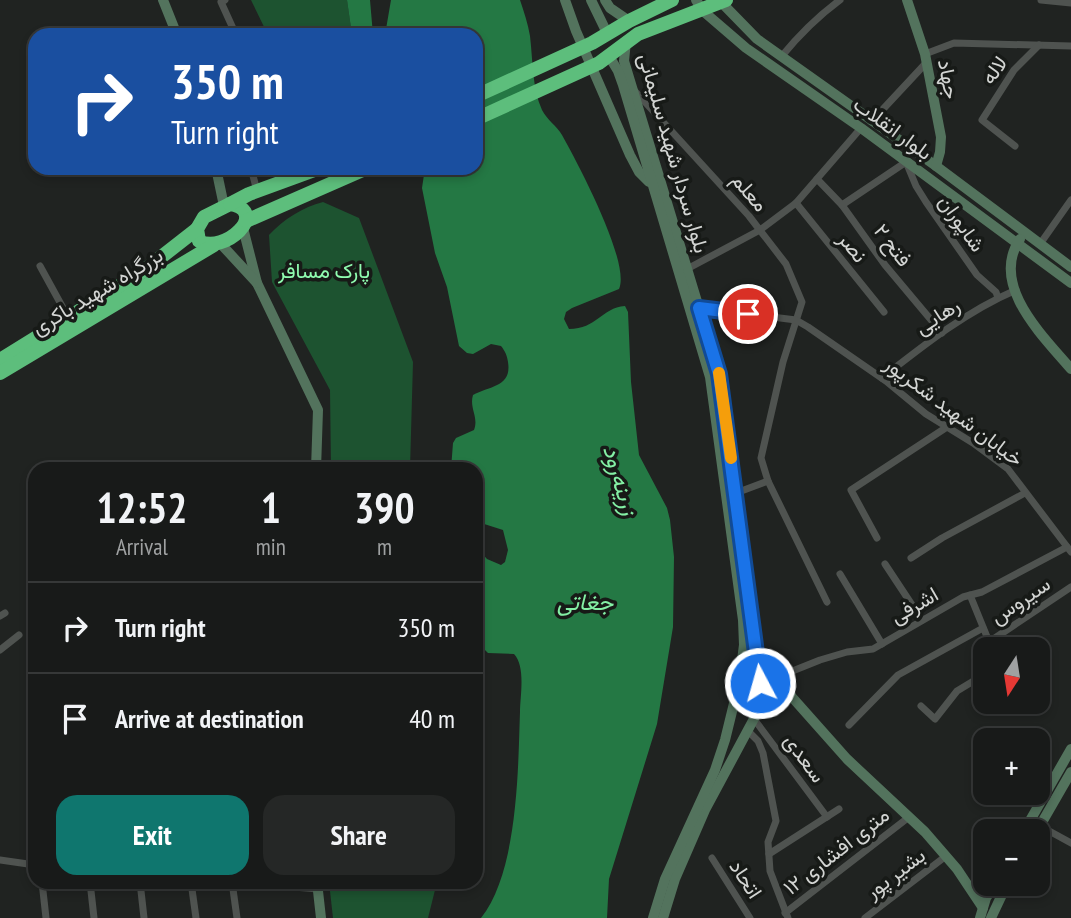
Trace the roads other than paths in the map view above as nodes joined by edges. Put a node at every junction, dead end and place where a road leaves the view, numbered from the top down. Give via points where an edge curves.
1 (163, 0) edge
2 (225, 0) edge
3 (565, 0) edge
4 (591, 0) edge
5 (605, 0) edge
6 (672, 0) edge
7 (840, 0) edge
8 (907, 0) edge
9 (1041, 0) edge
10 (722, 1) edge
11 (1071, 3) edge
12 (699, 5) edge
13 (629, 21) junction
14 (174, 28) edge
15 (233, 28) edge
16 (608, 35) junction
17 (757, 39) junction
18 (626, 41) junction
19 (1039, 45) junction
20 (1071, 46) edge
21 (746, 48) junction
22 (781, 57) junction
23 (604, 59) junction
24 (925, 59) junction
25 (632, 87) junction
26 (483, 93) edge
27 (635, 115) junction
28 (483, 116) edge
29 (871, 122) junction
30 (860, 128) junction
31 (1015, 146) dead end
32 (906, 162) junction
33 (936, 166) junction
34 (218, 175) edge
35 (253, 175) edge
36 (303, 175) edge
37 (352, 175) edge
38 (817, 179) junction
39 (651, 184) junction
40 (257, 191) junction
41 (1071, 200) edge
42 (796, 203) junction
43 (227, 205) junction
44 (842, 205) junction
45 (245, 224) junction
46 (197, 229) junction
47 (760, 230) junction
48 (1025, 233) junction
49 (217, 244) junction
50 (1017, 244) junction
51 (1040, 244) junction
52 (166, 253) junction
53 (40, 266) dead end
54 (1071, 267) edge
55 (177, 268) junction
56 (687, 269) junction
57 (257, 283) junction
58 (1071, 283) edge
59 (1016, 290) junction
60 (998, 298) junction
61 (699, 308) junction
62 (884, 312) dead end
63 (68, 318) junction
64 (796, 320) junction
65 (942, 333) junction
66 (0, 360) edge
67 (1071, 369) edge
68 (0, 373) edge
69 (882, 378) junction
70 (947, 427) junction
71 (316, 462) edge
72 (768, 481) junction
73 (736, 493) junction
74 (1025, 493) junction
75 (877, 538) dead end
76 (1069, 549) edge
77 (911, 558) dead end
78 (885, 564) dead end
79 (840, 574) dead end
80 (1071, 587) edge
81 (970, 595) junction
82 (827, 602) dead end
83 (922, 620) junction
84 (983, 628) junction
85 (19, 635) dead end
86 (987, 637) edge
87 (1001, 637) edge
88 (882, 644) junction
89 (0, 650) edge
90 (760, 667) junction
91 (775, 678) junction
92 (973, 681) edge
93 (739, 683) junction
94 (760, 683) junction
95 (921, 706) dead end
96 (754, 719) junction
97 (730, 724) junction
98 (849, 725) dead end
99 (749, 732) junction
100 (1071, 749) edge
101 (1071, 772) edge
102 (838, 809) dead end
103 (827, 817) junction
104 (909, 817) junction
105 (1039, 819) edge
106 (1041, 819) edge
107 (1050, 833) edge
108 (1071, 843) edge
109 (769, 854) junction
110 (946, 856) junction
111 (712, 858) dead end
112 (0, 860) edge
113 (28, 864) edge
114 (43, 889) edge
115 (91, 889) edge
116 (142, 889) edge
117 (192, 889) edge
118 (233, 889) edge
119 (317, 889) edge
120 (989, 896) edge
121 (1001, 896) edge
122 (981, 913) edge
123 (786, 915) edge
124 (46, 918) edge
125 (94, 918) edge
126 (144, 918) edge
127 (196, 918) edge
128 (237, 918) edge
129 (321, 918) edge
130 (653, 918) edge
131 (663, 918) edge
132 (750, 918) edge
133 (865, 918) edge
134 (991, 918) edge

1 - 14 main road
2 - 15 street via 221,2
3 - 39 main road via 630,155
4 - 16 main road
5 - 13 main road
6 - 13 highway
7 - 22 street via 800,33
8 - 24 main road, جهاد
9 - 11 street
10 - 12 highway
10 - 17 main road, بلوار انقلاب
12 - 18 highway
12 - 21 main road, بلوار انقلاب
13 - 16 highway
16 - 26 highway
17 - 21 main road
17 - 22 main road, بلوار انقلاب
18 - 23 highway
18 - 25 main road, بلوار سردار شهید سلیمانی via 624,61
19 - 20 street
19 - 24 street via 954,43
19 - 31 street, لاله via 1014,70 982,120
21 - 30 main road, بلوار انقلاب
22 - 29 main road, بلوار انقلاب
23 - 27 main road, بلوار سردار شهید سلیمانی via 618,71
23 - 28 highway
24 - 29 street
24 - 33 main road, جهاد via 941,137
25 - 27 main road, بلوار سردار شهید سلیمانی
25 - 47 street, معلم
27 - 39 main road, بلوار سردار شهید سلیمانی
27 - 56 main road, بلوار سردار شهید سلیمانی
29 - 33 main road, بلوار انقلاب
30 - 32 main road, بلوار انقلاب
30 - 38 street
32 - 44 street
32 - 50 main road, بلوار انقلاب
32 - 60 street, شاپوران via 926,202 976,275
33 - 48 main road, بلوار انقلاب
34 - 43 main road
35 - 40 street
36 - 40 highway
37 - 45 highway
38 - 42 street
38 - 44 street, فتح ۲
39 - 93 main road, بلوار سردار شهید سلیمانی via 702,346 715,403 743,620
40 - 43 highway
41 - 51 street
42 - 47 street
42 - 62 street, نصر
43 - 45 highway via 246,211
43 - 46 highway, بزرگراه شهید باکری via 204,218
44 - 65 street, فتح ۲
45 - 49 highway, بزرگراه شهید باکری
45 - 57 main road
46 - 49 highway via 200,241
46 - 52 highway, بزرگراه شهید باکری
47 - 56 street
47 - 64 street, معلم via 786,264 802,302
48 - 50 main road
48 - 51 main road, بلوار انقلاب
49 - 55 highway, بزرگراه شهید باکری
49 - 57 main road
50 - 58 main road, بلوار انقلاب
50 - 59 main road via 1011,264
51 - 54 main road, بلوار انقلاب
52 - 55 highway via 176,254
52 - 63 highway, بزرگراه شهید باکری
53 - 63 street
55 - 68 highway, بزرگراه شهید باکری
56 - 61 main road, بلوار سردار شهید سلیمانی
57 - 71 main road via 318,410
59 - 60 street, رهایی
59 - 67 main road via 1032,323
60 - 65 street, رهایی
61 - 64 street
61 - 73 main road, بلوار سردار شهید سلیمانی via 719,374
63 - 66 highway, بزرگراه شهید باکری
64 - 69 street, خیابان شهید شکرپور
64 - 72 street, معلم via 767,423 761,458
65 - 69 street, رهایی
69 - 70 street, خیابان شهید شکرپور
70 - 74 street, خیابان شهید شکرپور via 1008,469
70 - 75 street via 851,490
72 - 73 street
72 - 82 street, معلم
73 - 90 main road, بلوار سردار شهید سلیمانی
74 - 76 street, خیابان شهید شکرپور
74 - 77 street
76 - 81 street, اشرفی
78 - 83 street
79 - 88 street
80 - 87 street, سیروس
81 - 83 street, اشرفی
81 - 84 street
83 - 88 street, اشرفی
84 - 86 street
84 - 98 street via 898,676
85 - 89 street
88 - 91 street, اشرفی via 820,660
90 - 91 main road
90 - 94 main road, بلوار سردار شهید سلیمانی
91 - 104 main road via 847,760
92 - 95 street via 957,691 934,719
93 - 94 main road via 752,692
93 - 97 main road, بلوار سردار شهید سلیمانی
94 - 96 main road, بلوار سردار شهید سلیمانی via 761,699
96 - 99 main road, بلوار سردار شهید سلیمانی
96 - 103 street, سعدی
97 - 99 main road via 742,718
97 - 130 main road, بلوار سردار شهید سلیمانی
99 - 109 street via 763,753 776,821
99 - 131 main road, بلوار سردار شهید سلیمانی via 705,810
100 - 105 main road
101 - 106 main road
102 - 103 street
103 - 109 street
104 - 110 main road
104 - 123 street, ۱۲ متری افشاری
107 - 108 street
109 - 123 street via 770,871
110 - 122 main road
110 - 133 street, بشیر پور
111 - 132 street, اتحاد
112 - 113 street
114 - 124 street
115 - 125 street
116 - 126 street
117 - 127 street
118 - 128 street
119 - 129 main road
120 - 122 main road
121 - 134 main road
122 - 134 street

